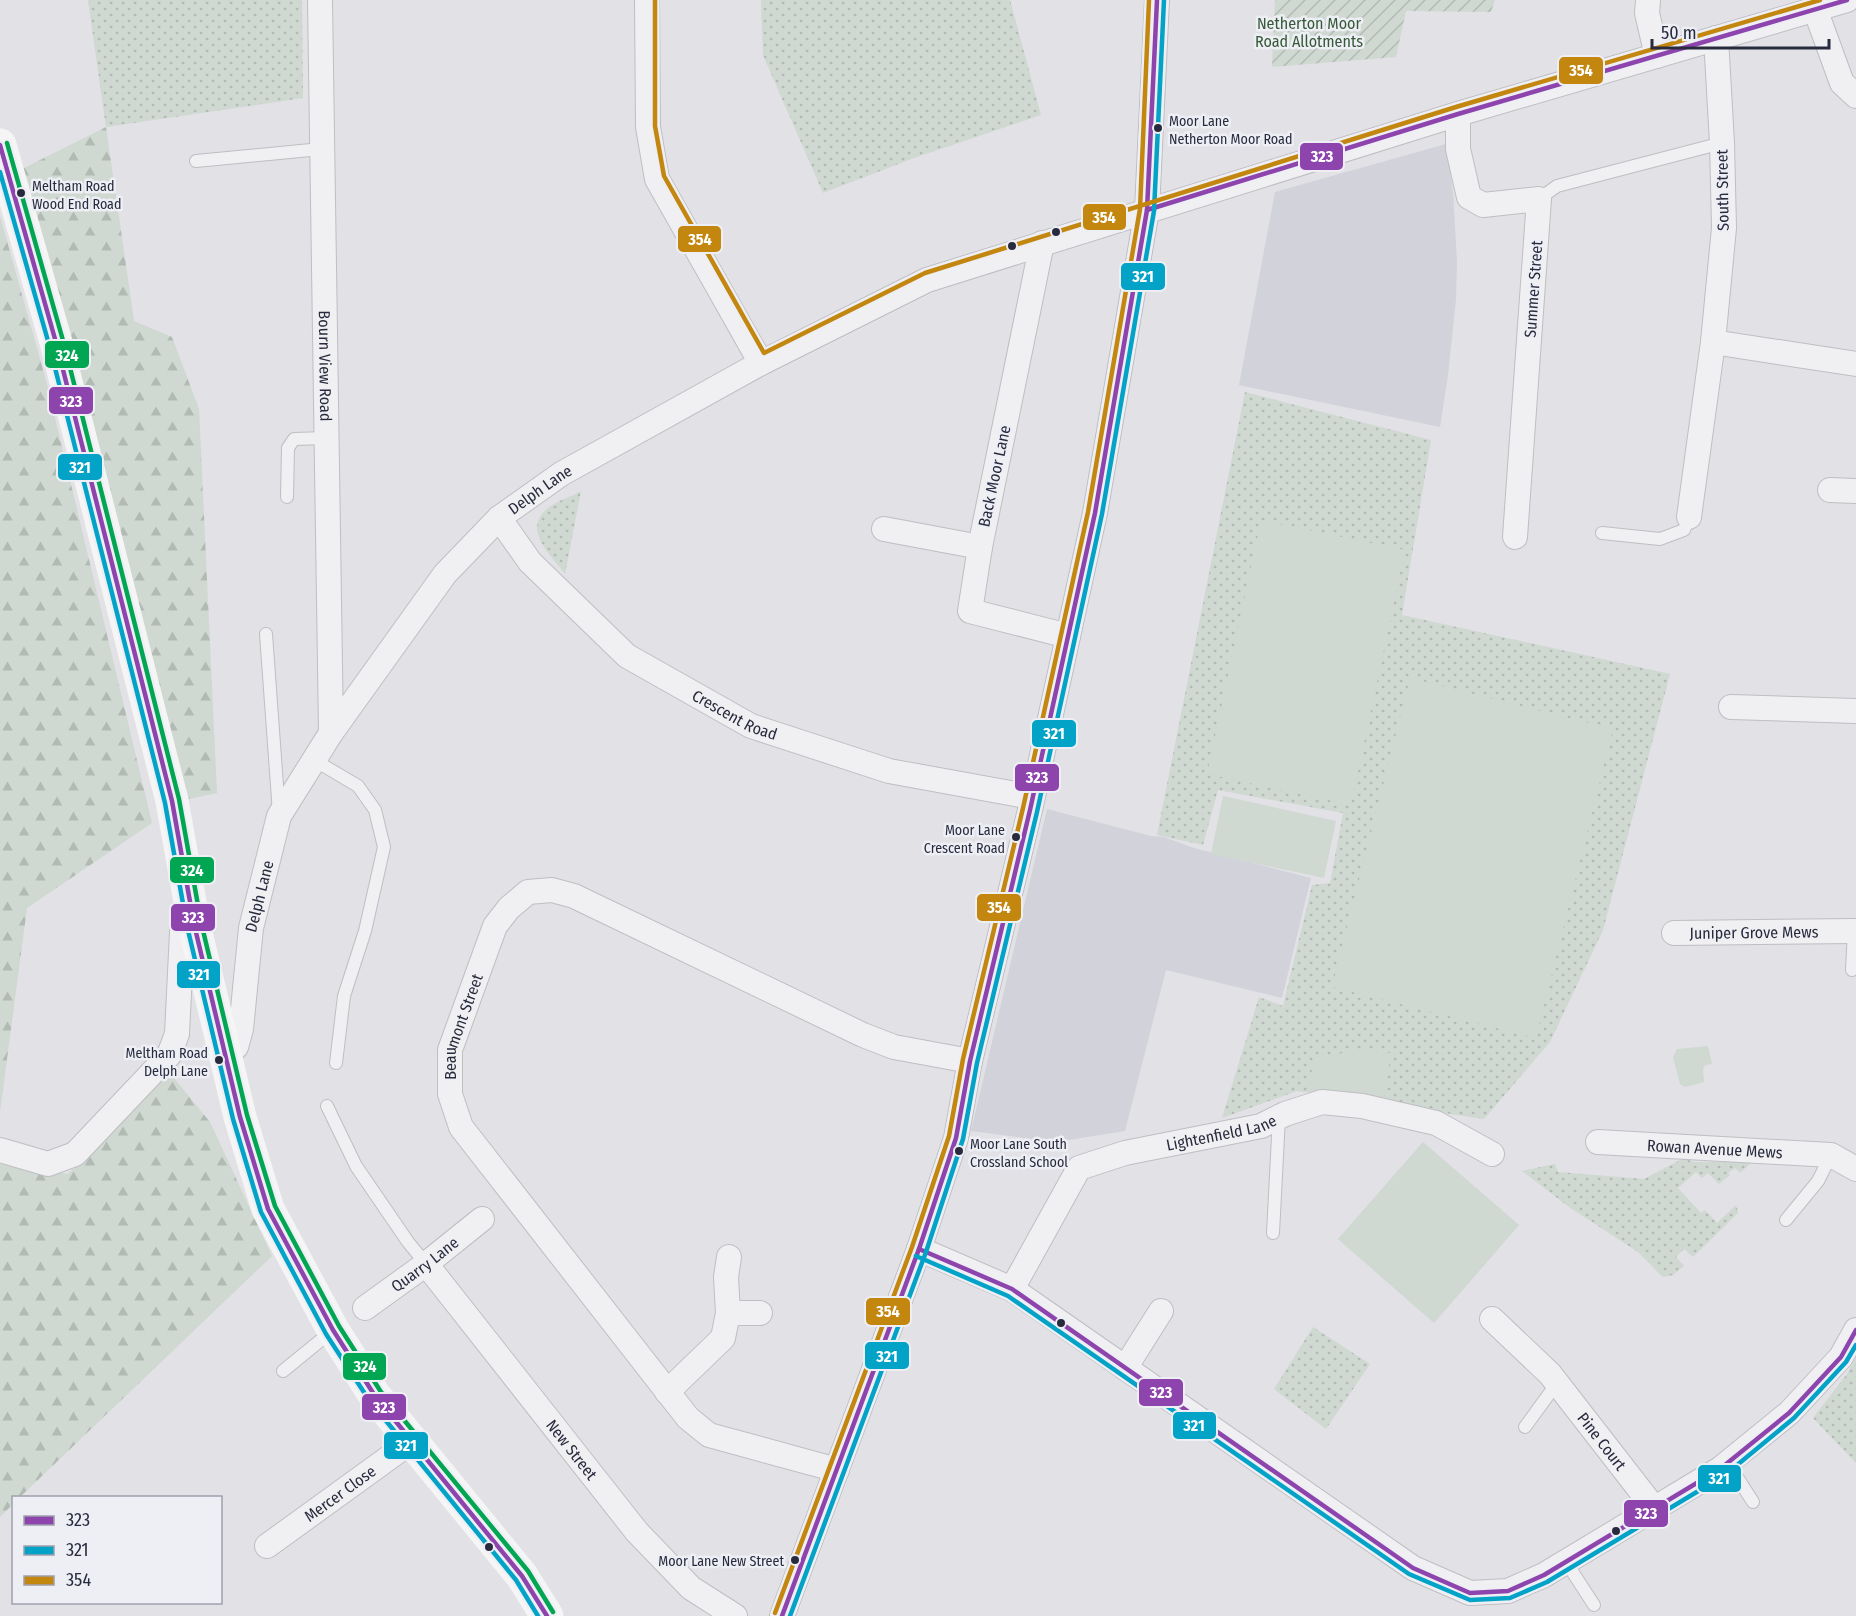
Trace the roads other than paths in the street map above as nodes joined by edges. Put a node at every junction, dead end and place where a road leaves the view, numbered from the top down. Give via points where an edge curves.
1 (320, 0) edge
2 (647, 0) edge
3 (1157, 0) edge
4 (1648, 0) edge
5 (1847, 0) edge
6 (1815, 9) junction
7 (1716, 38) junction
8 (1657, 56) junction
9 (1856, 96) edge
10 (1458, 114) junction
11 (1722, 143) junction
12 (0, 145) edge
13 (321, 149) junction
14 (196, 161) dead end
15 (1539, 199) junction
16 (1147, 210) junction
17 (1042, 243) junction
18 (1713, 342) junction
19 (760, 363) junction
20 (1856, 364) edge
21 (326, 438) junction
22 (1830, 490) dead end
23 (1856, 491) edge
24 (287, 497) dead end
25 (1689, 517) joint
26 (499, 518) junction
27 (884, 529) dead end
28 (1602, 533) dead end
29 (1515, 537) dead end
30 (980, 547) junction
31 (266, 634) dead end
32 (1068, 636) junction
33 (1731, 706) dead end
34 (1856, 711) edge
35 (331, 733) junction
36 (314, 760) junction
37 (1032, 797) junction
38 (279, 816) junction
39 (194, 924) junction
40 (1847, 931) edge
41 (1674, 933) dead end
42 (1852, 970) dead end
43 (225, 1054) junction
44 (970, 1061) junction
45 (336, 1064) dead end
46 (327, 1107) dead end
47 (1279, 1117) junction
48 (1598, 1142) dead end
49 (0, 1150) edge
50 (1492, 1154) dead end
51 (1831, 1155) junction
52 (1856, 1169) edge
53 (482, 1220) dead end
54 (1786, 1220) dead end
55 (1273, 1233) dead end
56 (919, 1250) junction
57 (729, 1257) dead end
58 (426, 1264) junction
59 (1012, 1289) junction
60 (365, 1308) dead end
61 (1161, 1311) dead end
62 (728, 1313) junction
63 (760, 1313) dead end
64 (1492, 1319) dead end
65 (333, 1330) junction
66 (1856, 1330) edge
67 (1125, 1368) junction
68 (283, 1371) dead end
69 (1553, 1378) junction
70 (667, 1392) junction
71 (1525, 1427) dead end
72 (412, 1441) junction
73 (1728, 1463) junction
74 (837, 1470) junction
75 (1753, 1502) dead end
76 (1654, 1508) junction
77 (267, 1546) dead end
78 (1566, 1562) junction
79 (1594, 1605) dead end
80 (547, 1616) edge
81 (735, 1616) edge
82 (782, 1616) edge

1 - 13 street, Bourn View Road
2 - 19 street via 648,127 657,179
3 - 16 street
4 - 8 street via 1647,13
5 - 6 street, Delph Lane
6 - 7 street, Delph Lane
6 - 9 street via 1842,83
7 - 8 street, Delph Lane
7 - 11 street, South Street
8 - 10 street, Delph Lane
10 - 15 street via 1458,149 1469,197 1483,205
10 - 16 street, Delph Lane
11 - 15 lane via 1557,186
11 - 18 street, South Street via 1724,228
12 - 39 main road via 60,357 172,801
13 - 14 lane
13 - 21 street, Bourn View Road
15 - 29 street, Summer Street
16 - 17 street, Delph Lane
16 - 32 street via 1095,513
17 - 19 street, Delph Lane via 927,280
17 - 30 street, Back Moor Lane
18 - 20 street
18 - 25 street, South Street
19 - 26 street, Delph Lane via 561,474
21 - 24 lane via 294,439 288,448
21 - 35 street, Bourn View Road
22 - 23 street
25 - 28 lane via 1684,530 1659,539
26 - 35 street, Delph Lane via 445,574
26 - 37 street, Crescent Road via 530,562 627,656 752,726 890,771
27 - 30 street
30 - 32 street, Back Moor Lane via 970,611
31 - 38 lane
32 - 37 street
33 - 34 street
35 - 36 street, Delph Lane
36 - 38 street, Delph Lane
36 - 45 lane via 358,786 375,810 384,847 365,931 344,996
37 - 44 street
38 - 43 street, Delph Lane via 251,928 242,1029 236,1047
39 - 43 main road
39 - 49 street via 182,932 177,1034 169,1055 75,1154 48,1164
40 - 41 street, Juniper Grove Mews
40 - 42 lane
43 - 65 main road via 268,1209
44 - 56 street via 956,1137
44 - 70 street, Beaumont Street via 894,1047 863,1035 574,896 552,890 528,892 509,908 495,926 450,1050 450,1094 461,1127
46 - 58 lane via 356,1166
47 - 50 street, Lightenfield Lane via 1322,1102 1362,1106 1436,1123
47 - 55 lane
47 - 59 street, Lightenfield Lane via 1261,1126 1125,1153 1079,1168
48 - 51 street, Rowan Avenue Mews
51 - 52 street
51 - 54 lane via 1818,1181
53 - 58 street, Quarry Lane
56 - 59 street
56 - 74 street
57 - 62 street
58 - 60 street, Quarry Lane
58 - 81 street, New Street via 637,1532 691,1588
59 - 67 street
61 - 67 street
62 - 63 street
62 - 70 street via 723,1338
64 - 69 street, Pine Court
65 - 68 lane
65 - 72 main road via 375,1396
66 - 73 street via 1841,1358 1789,1413
67 - 78 street via 1413,1568 1470,1593 1508,1591
69 - 71 lane
69 - 76 street, Pine Court
70 - 74 street, Beaumont Street via 688,1418 709,1435
72 - 77 street, Mercer Close
72 - 80 main road via 522,1576
73 - 75 lane
73 - 76 street
74 - 82 street
76 - 78 street
78 - 79 lane

